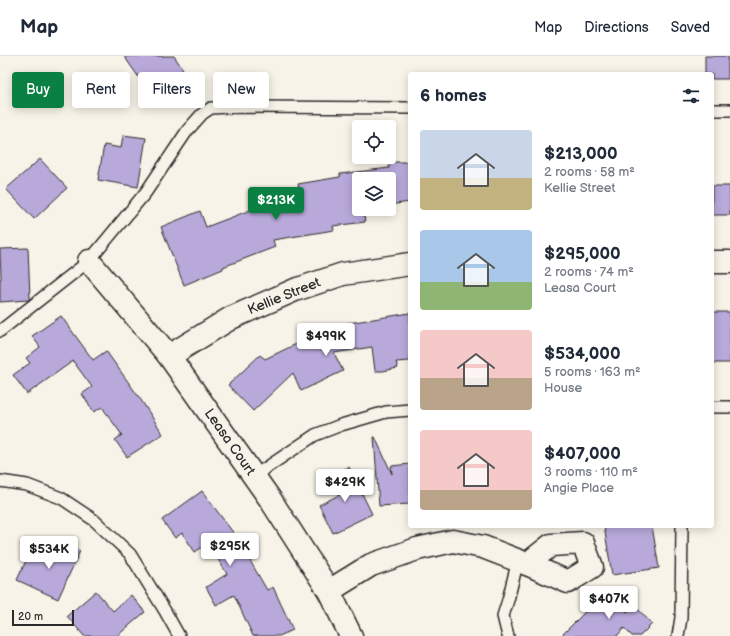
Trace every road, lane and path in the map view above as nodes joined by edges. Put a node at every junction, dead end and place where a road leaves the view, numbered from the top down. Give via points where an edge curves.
1 (408, 108) edge
2 (714, 110) edge
3 (730, 110) edge
4 (89, 261) junction
5 (714, 262) edge
6 (730, 262) edge
7 (408, 264) edge
8 (0, 331) edge
9 (169, 356) junction
10 (730, 406) edge
11 (714, 407) edge
12 (408, 410) edge
13 (254, 476) junction
14 (0, 481) edge
15 (682, 528) edge
16 (522, 562) joint
17 (329, 591) junction
18 (179, 636) edge
19 (351, 636) edge
20 (508, 636) edge
21 (678, 636) edge

1 - 4 lane via 211,108 187,131 146,192
2 - 3 lane
4 - 8 lane
4 - 9 street, Leasa Court
5 - 6 street
7 - 9 street, Kellie Street via 343,274 295,290 231,318
9 - 13 street, Leasa Court
10 - 11 lane
12 - 13 lane via 386,412 340,424 316,435
13 - 17 street, Leasa Court
14 - 18 lane via 27,485 60,498 94,520 130,554
15 - 21 lane via 681,618
16 - 17 street via 483,547 453,541 416,549 371,564
16 - 20 lane via 503,616
17 - 19 street, Leasa Court

